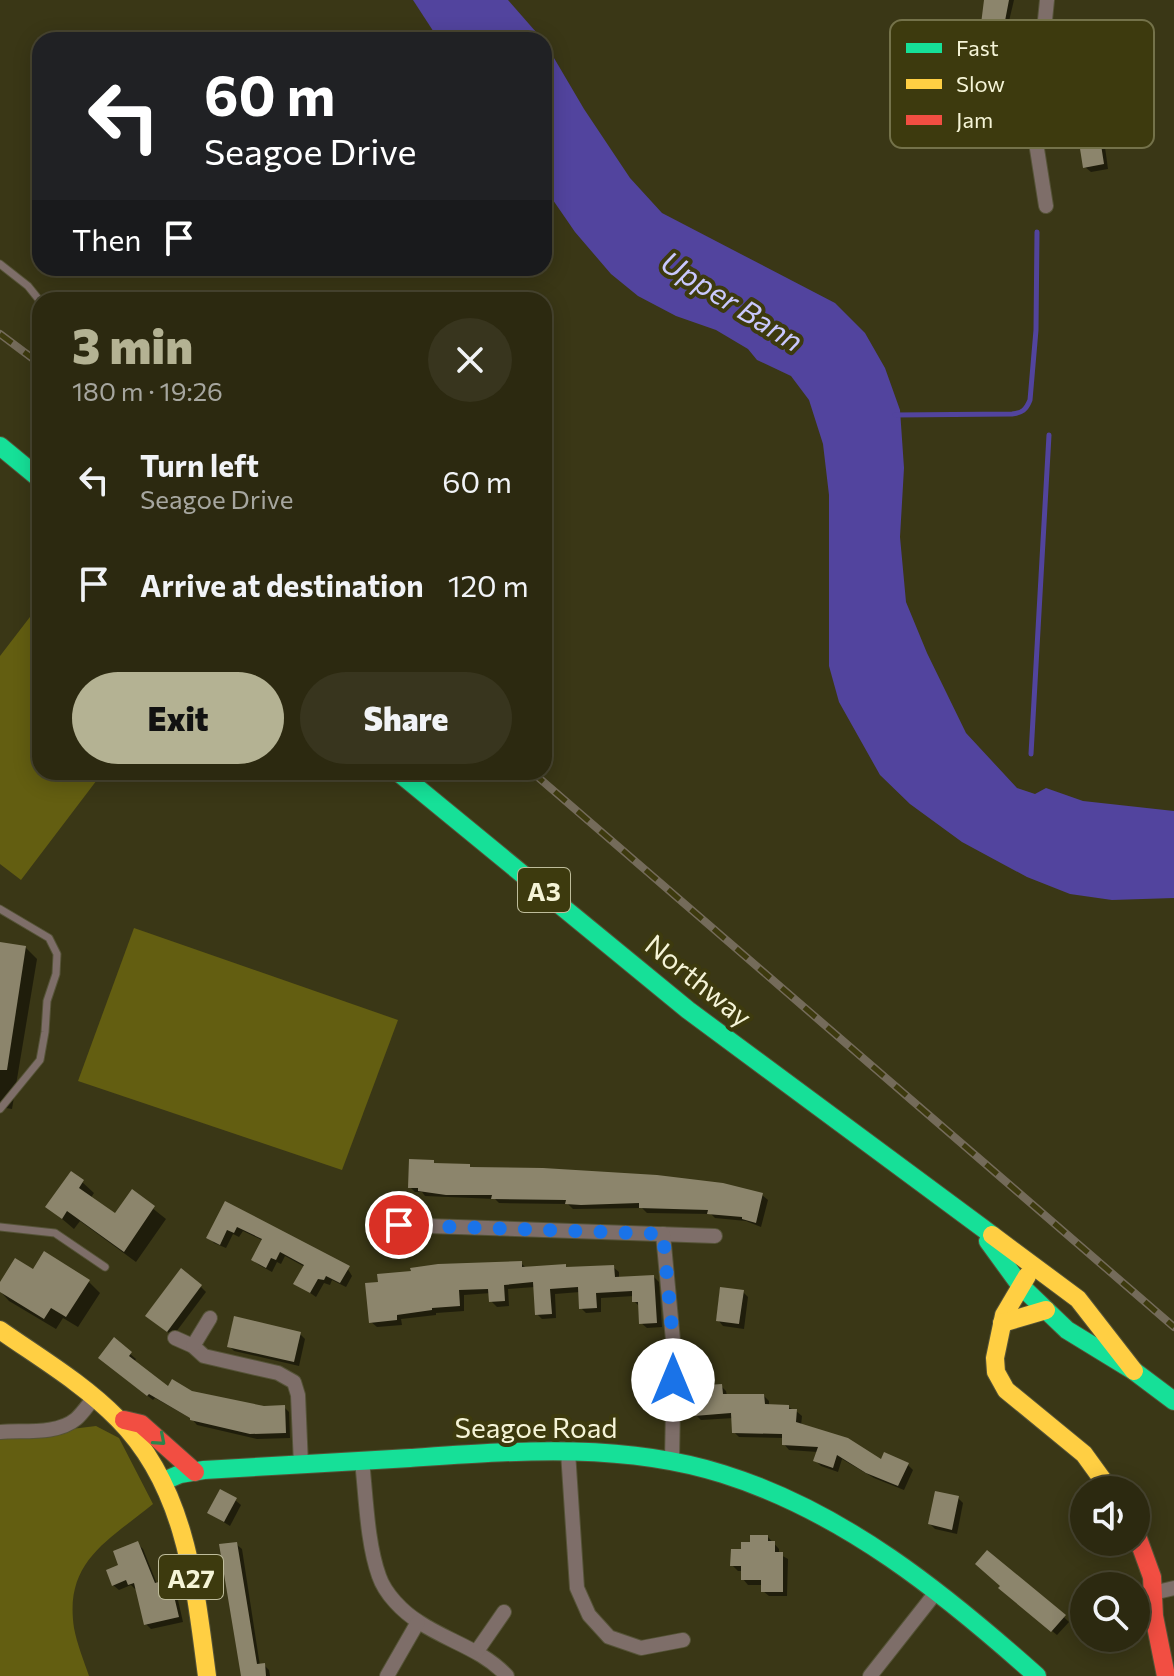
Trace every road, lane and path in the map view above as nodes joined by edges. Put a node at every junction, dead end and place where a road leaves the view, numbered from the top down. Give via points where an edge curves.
1 (1047, 0) edge
2 (1045, 20) edge
3 (1035, 148) edge
4 (1046, 206) dead end
5 (0, 264) edge
6 (33, 292) edge
7 (0, 446) edge
8 (32, 472) edge
9 (408, 780) edge
10 (0, 909) edge
11 (0, 1109) edge
12 (973, 1221) junction
13 (399, 1225) dead end
14 (0, 1227) edge
15 (663, 1234) junction
16 (715, 1236) dead end
17 (105, 1267) dead end
18 (1028, 1275) junction
19 (1046, 1310) junction
20 (210, 1318) dead end
21 (1002, 1323) junction
22 (0, 1330) edge
23 (175, 1338) dead end
24 (193, 1346) junction
25 (1134, 1371) junction
26 (93, 1399) junction
27 (1174, 1401) edge
28 (119, 1419) junction
29 (0, 1432) edge
30 (568, 1452) junction
31 (362, 1461) junction
32 (672, 1461) junction
33 (301, 1465) junction
34 (195, 1472) junction
35 (1100, 1476) edge
36 (164, 1481) junction
37 (1144, 1556) edge
38 (1174, 1588) edge
39 (937, 1591) junction
40 (1153, 1593) junction
41 (504, 1612) dead end
42 (418, 1622) junction
43 (683, 1640) dead end
44 (477, 1651) junction
45 (207, 1676) edge
46 (387, 1676) edge
47 (507, 1676) edge
48 (870, 1676) edge
49 (1037, 1676) edge
50 (1166, 1676) edge

1 - 2 street
3 - 4 street
5 - 6 lane
7 - 8 main road
9 - 12 main road, Northway / A3 via 688,1010
10 - 11 lane via 49,938 57,954 40,1060
12 - 18 main road, Northway / A3
12 - 18 main road, Northway / A3 via 1020,1261
13 - 15 street
14 - 17 lane via 55,1233
15 - 16 street
15 - 32 street via 674,1351
18 - 19 main road, Northway / A3
18 - 21 main road
18 - 25 main road, Northway / A3 via 1078,1299
19 - 21 main road
19 - 25 main road, Northway / A3 via 1067,1330
20 - 24 street
21 - 35 main road via 995,1358 1006,1390 1084,1454
22 - 26 main road, A27
23 - 24 street
24 - 33 street via 204,1356 278,1373 294,1382
25 - 27 main road, Northway / A3
26 - 28 main road, A27
26 - 29 street via 64,1426
28 -> 34 main road via 141,1424
28 - 36 main road, A27
30 - 31 main road, Seagoe Road
30 - 32 main road, Seagoe Road
30 - 43 street via 577,1588 589,1615 609,1637 641,1648
31 - 33 main road, Seagoe Road
31 - 42 street via 379,1578 394,1601
32 - 39 main road, Seagoe Road via 720,1473 814,1511
33 - 34 main road, Seagoe Road
34 - 36 main road, Seagoe Road
36 - 45 main road, A27 via 178,1517
37 - 40 main road
38 - 40 street
39 - 48 street
39 - 49 main road, Seagoe Road
40 - 50 main road
41 - 44 street
42 - 44 street
42 - 46 street
44 - 47 street

